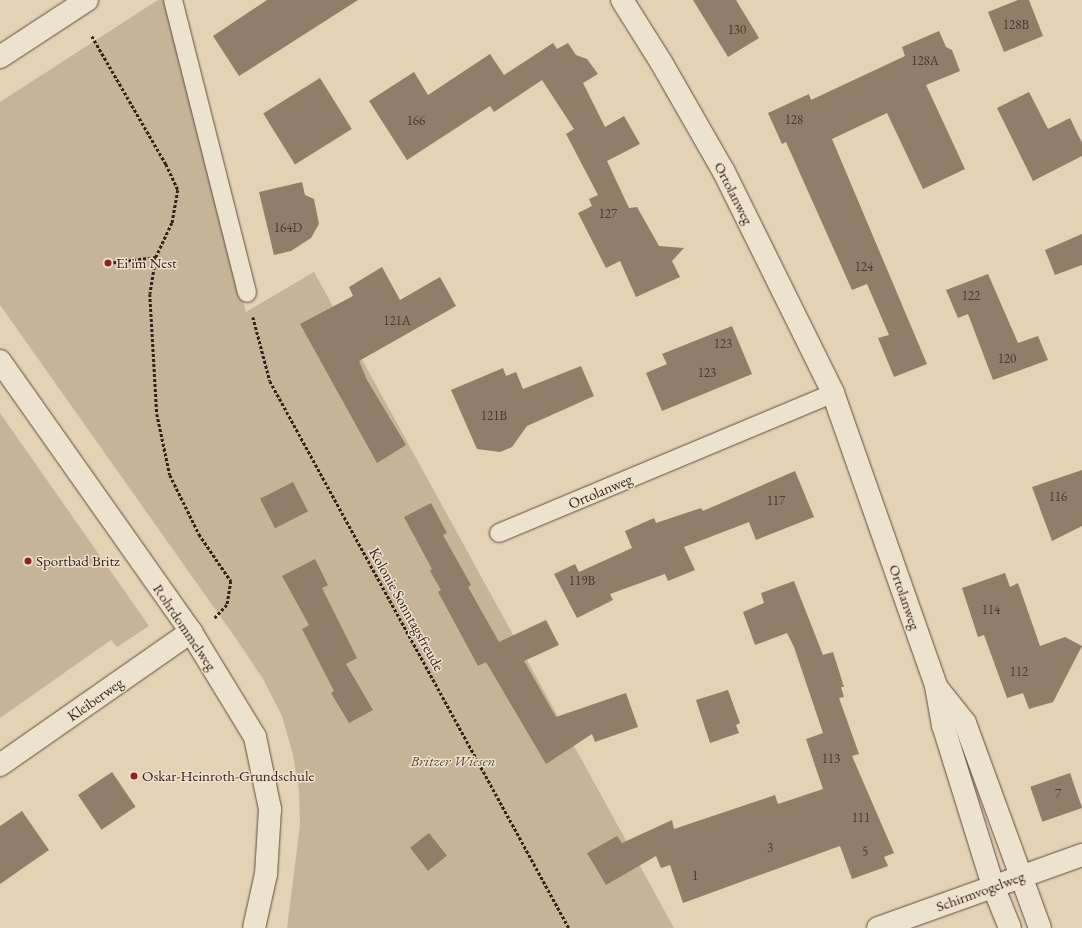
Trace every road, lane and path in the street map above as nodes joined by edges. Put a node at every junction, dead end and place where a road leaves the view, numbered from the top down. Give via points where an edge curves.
1 (87, 0) edge
2 (173, 0) edge
3 (622, 0) edge
4 (92, 36) dead end
5 (0, 57) edge
6 (156, 257) junction
7 (108, 263) dead end
8 (247, 293) joint
9 (0, 361) edge
10 (833, 393) junction
11 (499, 533) dead end
12 (191, 632) junction
13 (936, 686) junction
14 (0, 765) edge
15 (1082, 855) edge
16 (1021, 877) junction
17 (994, 886) junction
18 (254, 928) edge
19 (568, 928) edge
20 (878, 928) edge
21 (1010, 928) edge
22 (1040, 928) edge

1 - 5 street
2 - 8 lane
3 - 10 street, Ortolanweg via 724,172
4 - 6 path via 166,164 178,190 172,223
6 - 7 path
6 - 12 path via 150,294 151,336 158,414 170,475 199,534 231,581 227,605 205,628
8 - 19 path, Kolonie Sonntagsfreude via 270,381
9 - 12 street, Rohrdommelweg
10 - 11 lane, Ortolanweg
10 - 13 street, Ortolanweg
12 - 14 street, Kleiberweg
12 - 18 street, Rohrdommelweg via 255,737 270,808 266,874
13 - 16 street, Ortolanweg via 965,723
13 - 17 street, Ortolanweg via 943,725
15 - 16 street, Schirmvogelweg
16 - 17 street, Schirmvogelweg
16 - 22 street, Ortolanweg
17 - 20 street, Schirmvogelweg
17 - 21 street, Ortolanweg

